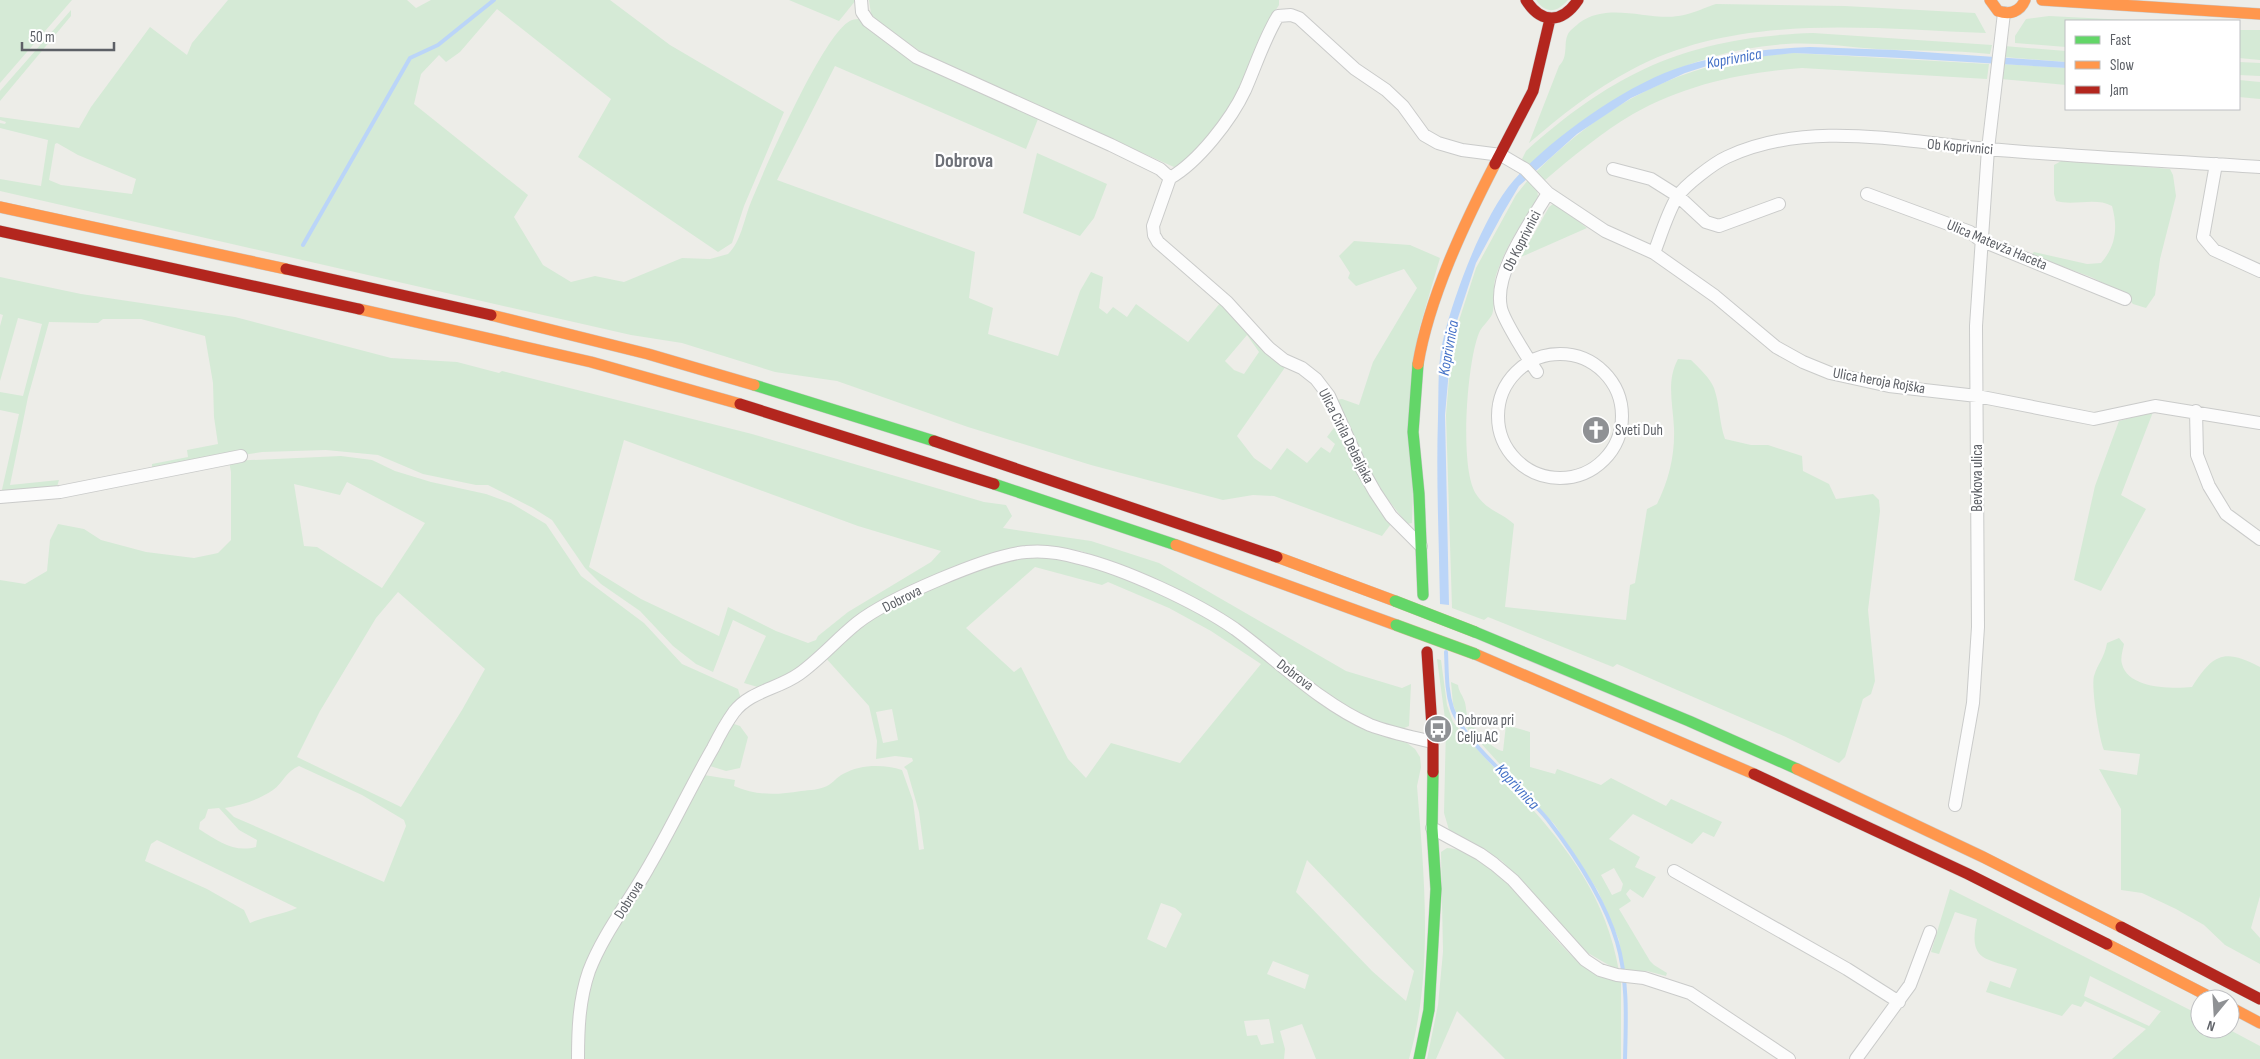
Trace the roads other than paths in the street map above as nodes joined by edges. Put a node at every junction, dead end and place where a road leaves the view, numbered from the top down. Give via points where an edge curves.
1 (861, 0) edge
2 (1526, 0) edge
3 (1578, 0) edge
4 (1990, 0) edge
5 (2025, 0) edge
6 (2042, 0) edge
7 (2004, 14) junction
8 (2260, 14) edge
9 (1550, 19) junction
10 (1988, 149) junction
11 (1501, 154) junction
12 (2216, 164) junction
13 (2260, 167) edge
14 (1613, 169) dead end
15 (1170, 178) junction
16 (1545, 189) junction
17 (1868, 194) dead end
18 (1678, 196) junction
19 (1779, 204) dead end
20 (0, 207) edge
21 (0, 231) edge
22 (1980, 240) junction
23 (1654, 253) junction
24 (2260, 272) edge
25 (2125, 299) dead end
26 (1533, 367) junction
27 (1977, 396) junction
28 (2196, 411) junction
29 (2260, 423) edge
30 (241, 456) dead end
31 (0, 497) edge
32 (2260, 539) edge
33 (1420, 546) junction
34 (1423, 595) dead end
35 (1427, 652) dead end
36 (1433, 742) junction
37 (1955, 805) dead end
38 (1432, 828) junction
39 (1674, 871) dead end
40 (1930, 932) dead end
41 (2194, 989) edge
42 (2260, 998) edge
43 (1899, 1002) junction
44 (2240, 1013) edge
45 (2260, 1023) edge
46 (578, 1059) edge
47 (1419, 1059) edge
48 (1789, 1059) edge
49 (1856, 1059) edge

1 - 15 street via 862,12 868,21 916,57 1111,145 1160,169
2 - 9 main road via 1535,13
3 - 9 main road via 1567,15
4 - 7 main road
5 - 7 main road via 2015,12
6 - 8 main road
7 - 10 street, Bevkova ulica
9 - 11 main road via 1533,91
10 - 12 street, Ob Koprivnici
10 - 18 street, Ob Koprivnici via 1860,137 1778,140 1725,157
10 - 22 street, Bevkova ulica
11 - 15 street via 1462,150 1438,143 1424,134 1386,90 1355,69 1299,18 1284,15 1278,16 1274,23 1245,90 1228,119 1191,164
11 - 16 street, Ulica heroja Rojška via 1526,169
11 - 33 main road via 1470,215 1424,329 1417,370 1413,432
12 - 13 street, Ob Koprivnici
12 - 24 street via 2204,237 2214,250
14 - 18 street via 1651,178
15 - 33 street, Ulica Cirila Debeljaka via 1159,208 1154,235 1158,242 1227,302 1269,348 1316,379 1337,411 1375,492 1391,516
16 - 23 street, Ulica heroja Rojška via 1605,231
16 - 26 street, Ob Koprivnici via 1511,256 1501,285 1501,308
17 - 22 street, Ulica Matevža Haceta via 1970,232
18 - 19 street via 1706,222 1719,226
18 - 23 street, Ob Koprivnici
20 - 42 main road, bridge via 601,341 775,390 1304,565 1652,704 1814,776 2081,906
21 - 41 main road, bridge via 385,314 604,366 948,469 1296,586 1475,654 1804,796 1968,874
22 - 25 street, Ulica Matevža Haceta
22 - 27 street, Bevkova ulica
23 - 27 street, Ulica heroja Rojška via 1715,296 1776,347 1803,362 1830,373 1889,386
26 - 26 street via 1511,377 1500,399 1497,423 1505,446 1520,465 1542,476 1566,478 1590,471 1608,456 1620,434 1622,410 1614,387 1599,368 1577,356 1553,354
27 - 28 street, Ulica heroja Rojška via 2094,419 2156,406
27 - 37 street, Bevkova ulica via 1978,627 1973,702
28 - 29 street, Ulica heroja Rojška
28 - 32 street via 2197,455 2209,486 2226,514
30 - 31 street via 60,492
33 - 34 main road
35 - 36 main road
36 - 38 main road
36 - 46 street, Dobrova via 1369,724 1331,702 1217,618 1107,566 1051,552 1024,552 979,565 907,594 860,621 800,673 752,696 734,712 589,972 578,1020
38 - 47 main road via 1436,888 1434,954 1429,1010
38 - 48 street via 1480,854 1513,880 1584,960 1600,970 1644,978 1690,993
39 - 43 street
40 - 43 street via 1910,985
43 - 49 street
44 - 45 main road

